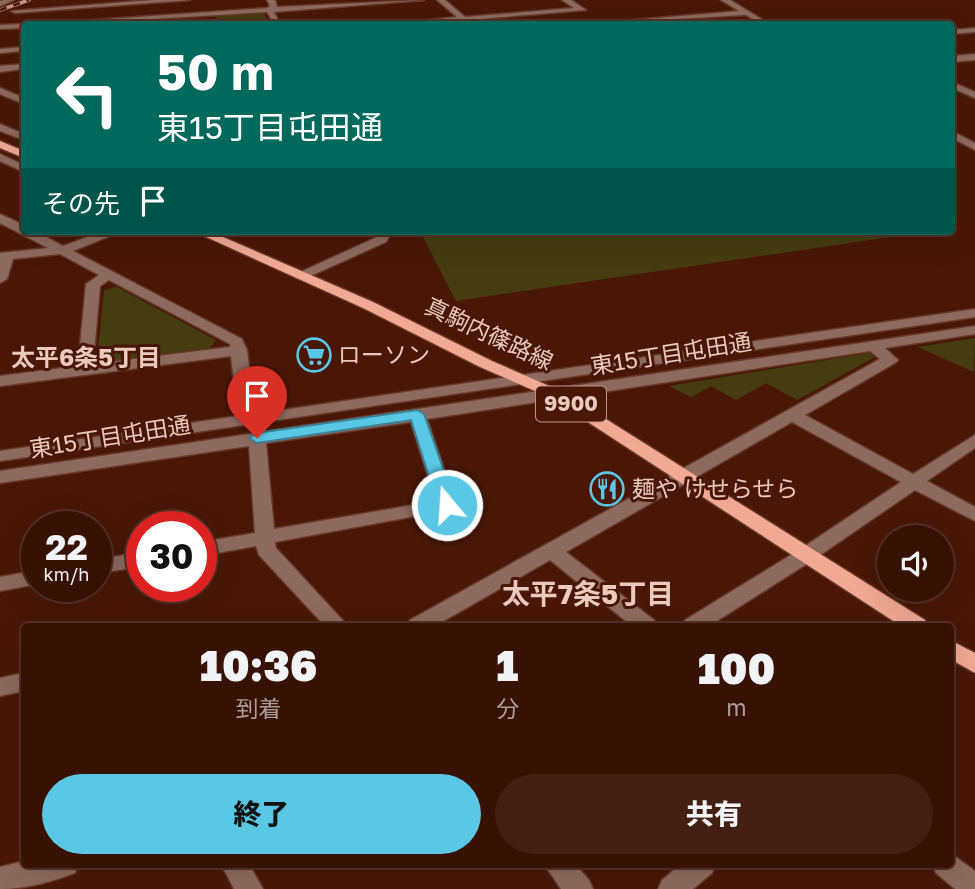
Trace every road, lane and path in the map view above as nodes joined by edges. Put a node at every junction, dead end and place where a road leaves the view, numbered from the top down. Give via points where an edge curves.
1 (10, 0) edge
2 (46, 0) edge
3 (186, 0) edge
4 (271, 0) edge
5 (420, 0) edge
6 (441, 0) edge
7 (566, 0) edge
8 (724, 0) edge
9 (154, 1) edge
10 (386, 2) junction
11 (101, 3) edge
12 (0, 4) edge
13 (513, 7) dead end
14 (270, 10) junction
15 (208, 13) junction
16 (746, 13) junction
17 (523, 15) junction
18 (463, 19) junction
19 (86, 21) edge
20 (211, 21) edge
21 (278, 21) edge
22 (402, 21) edge
23 (440, 21) edge
24 (532, 21) edge
25 (633, 21) edge
26 (761, 21) edge
27 (21, 26) edge
28 (0, 27) edge
29 (975, 30) edge
30 (955, 32) edge
31 (21, 49) edge
32 (0, 51) edge
33 (975, 57) edge
34 (955, 59) edge
35 (21, 67) edge
36 (0, 69) edge
37 (975, 83) edge
38 (955, 85) edge
39 (955, 86) edge
40 (0, 91) edge
41 (975, 95) edge
42 (21, 100) edge
43 (0, 127) edge
44 (21, 136) edge
45 (955, 136) edge
46 (0, 144) edge
47 (974, 146) edge
48 (21, 154) edge
49 (0, 158) edge
50 (21, 168) edge
51 (0, 218) edge
52 (21, 229) edge
53 (33, 235) edge
54 (105, 235) edge
55 (208, 235) edge
56 (384, 235) edge
57 (63, 250) junction
58 (3, 257) edge
59 (109, 275) junction
60 (300, 275) junction
61 (0, 279) edge
62 (975, 313) edge
63 (975, 330) edge
64 (872, 345) junction
65 (239, 350) junction
66 (85, 370) junction
67 (525, 380) junction
68 (0, 381) edge
69 (557, 395) junction
70 (417, 414) junction
71 (792, 415) junction
72 (247, 420) junction
73 (257, 438) junction
74 (975, 440) edge
75 (0, 456) edge
76 (0, 477) edge
77 (684, 477) junction
78 (913, 481) junction
79 (975, 515) edge
80 (263, 538) junction
81 (217, 546) edge
82 (552, 552) junction
83 (806, 555) junction
84 (21, 581) edge
85 (0, 584) edge
86 (334, 623) edge
87 (423, 623) edge
88 (642, 623) edge
89 (698, 623) edge
90 (912, 623) edge
91 (954, 651) edge
92 (975, 664) edge
93 (21, 683) edge
94 (0, 687) edge
95 (49, 868) edge
96 (236, 868) edge
97 (560, 868) edge
98 (697, 868) edge
99 (951, 868) edge
100 (0, 880) edge
101 (975, 888) edge
102 (249, 889) edge
103 (579, 889) edge
104 (672, 889) edge

1 - 12 street
2 - 11 street via 11,13
3 - 9 street
4 - 14 street via 274,6
5 - 10 street
6 - 18 street
7 - 17 street via 582,10
8 - 16 street
9 - 11 street
10 - 14 street
10 - 22 street
13 - 17 street
14 - 15 street
14 - 21 street
15 - 19 street
15 - 20 street
16 - 25 street
16 - 26 street
17 - 18 street
17 - 24 street
18 - 23 street
27 - 28 street
29 - 30 street
31 - 32 street
33 - 34 street
35 - 36 street
37 - 38 street
39 - 41 street
40 - 42 street
43 - 44 street
45 - 47 street
46 - 48 main road
49 - 50 street
51 - 52 street
53 - 57 street
54 - 57 street
55 - 60 main road, 真駒内篠路線 / 9900
56 - 60 street
57 - 58 street
57 - 59 street
58 - 61 street
59 - 65 street via 237,342
59 - 66 street via 93,284
60 - 67 main road, 真駒内篠路線 / 9900
62 - 67 street, 東15丁目屯田通
63 - 64 street, 東15丁目屯田通
64 - 69 street, 東15丁目屯田通
64 - 71 street via 890,360
65 - 66 street
65 - 72 street
66 - 68 street
67 - 69 main road, 真駒内篠路線 / 9900
67 - 72 street, 東15丁目屯田通
69 - 70 street, 東15丁目屯田通
69 - 77 main road, 真駒内篠路線 / 9900
70 - 73 street, 東15丁目屯田通
70 - 80 street via 447,505
71 - 77 street
71 - 78 street
72 - 75 street, 東15丁目屯田通
73 - 76 street, 東15丁目屯田通
73 - 80 street
74 - 78 street
77 - 82 street
77 - 83 main road, 真駒内篠路線 / 9900
78 - 79 street
78 - 83 street
80 - 81 street
80 - 86 street via 266,550
82 - 87 street
82 - 88 street
83 - 89 street
83 - 90 main road, 真駒内篠路線 / 9900
84 - 85 street
91 - 92 main road
93 - 94 street
95 - 100 street
96 - 102 street
97 - 103 street
98 - 104 street
99 - 101 street

